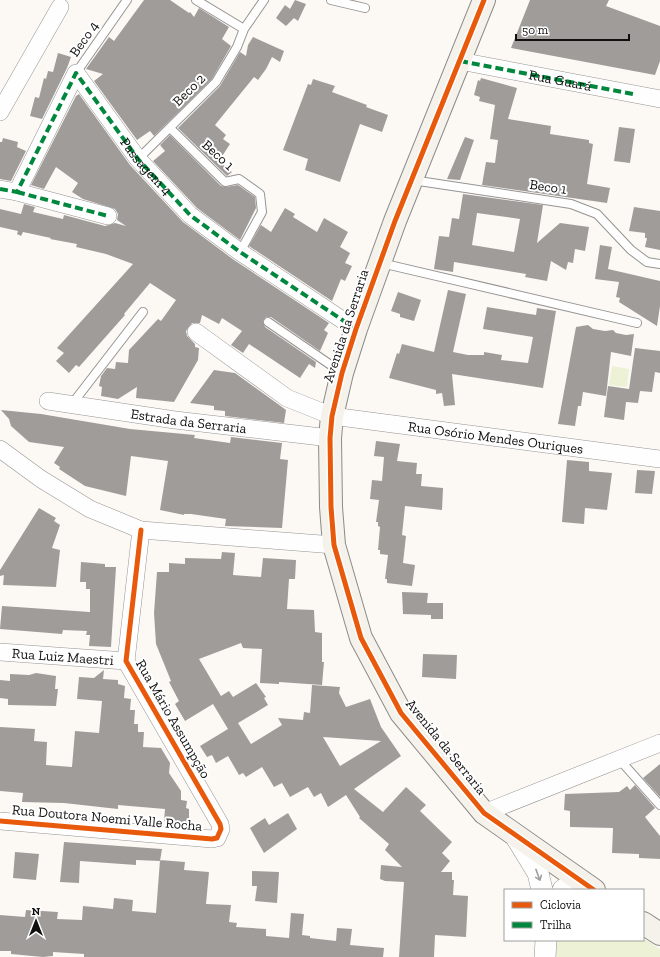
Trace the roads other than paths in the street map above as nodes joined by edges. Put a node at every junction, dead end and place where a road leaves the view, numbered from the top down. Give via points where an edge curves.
1 (127, 0) edge
2 (196, 0) edge
3 (264, 0) edge
4 (331, 0) edge
5 (484, 0) edge
6 (60, 7) dead end
7 (365, 8) dead end
8 (244, 29) junction
9 (460, 61) junction
10 (76, 73) junction
11 (660, 99) edge
12 (0, 112) edge
13 (170, 128) junction
14 (138, 159) junction
15 (412, 180) junction
16 (0, 189) edge
17 (17, 192) junction
18 (108, 216) dead end
19 (240, 252) junction
20 (380, 263) junction
21 (660, 264) edge
22 (143, 312) dead end
23 (268, 322) dead end
24 (637, 323) dead end
25 (356, 329) junction
26 (196, 332) dead end
27 (342, 373) junction
28 (48, 401) dead end
29 (72, 404) junction
30 (332, 416) junction
31 (330, 438) junction
32 (0, 449) edge
33 (660, 459) edge
34 (141, 530) junction
35 (334, 545) junction
36 (0, 652) edge
37 (126, 661) junction
38 (660, 743) edge
39 (619, 759) junction
40 (660, 805) edge
41 (484, 813) junction
42 (0, 821) edge
43 (516, 837) junction
44 (212, 839) joint
45 (579, 886) edge
46 (542, 889) edge
47 (644, 924) edge
48 (660, 934) edge
49 (546, 941) edge
50 (545, 957) edge

1 - 10 lane, Beco 4
2 - 8 lane
3 - 8 lane, Beco 2
4 - 7 lane
5 - 9 main road, Avenida da Serraria
6 - 12 street
8 - 13 lane, Beco 2 via 237,47 216,82
9 - 11 street, Rua Guará
9 - 15 main road, Avenida da Serraria
10 - 14 street, Passagem 4
10 - 17 street
13 - 14 lane, Beco 2
13 - 19 lane, Beco 1 via 225,182 239,179 260,194 262,212
14 - 19 street, Passagem 4 via 190,215
15 - 20 main road, Avenida da Serraria
15 - 21 lane, Beco 1 via 571,204 597,214 631,250 647,262
16 - 17 street
17 - 18 street
19 - 25 street, Passagem 4
20 - 24 lane
20 - 25 main road, Avenida da Serraria
22 - 29 lane
23 - 27 lane
25 - 27 main road, Avenida da Serraria
26 - 30 street, Rua Osório Mendes Ouriques via 287,398
27 - 30 main road, Avenida da Serraria
28 - 29 street, Estrada da Serraria
29 - 31 street, Estrada da Serraria via 175,420
30 - 31 main road, Avenida da Serraria
30 - 33 street, Rua Osório Mendes Ouriques
31 - 35 main road, Avenida da Serraria
32 - 34 street via 40,479 90,509
34 - 35 street
34 - 37 street, Rua Mário Assumpção
35 - 41 main road, Avenida da Serraria via 361,638 401,713
36 - 37 street, Rua Luiz Maestri
37 - 44 street, Rua Mário Assumpção via 220,824 220,833 217,838
38 - 39 street
39 - 40 lane
39 - 41 street
41 - 43 main road, Avenida da Serraria
42 - 44 street, Rua Doutora Noemi Valle Rocha
43 - 45 main road, Avenida da Serraria
43 -> 46 street via 538,873
47 - 48 main road
49 - 50 street

